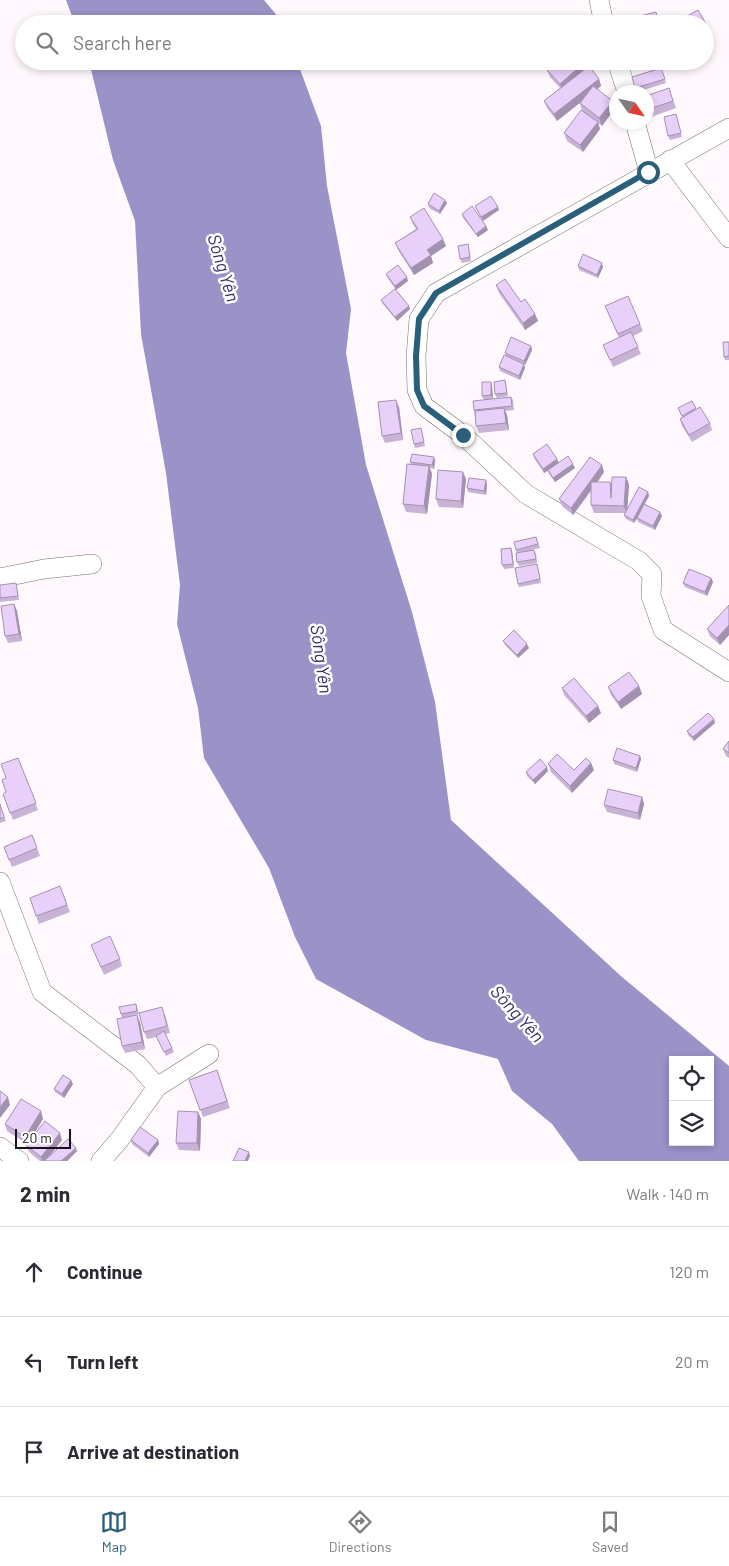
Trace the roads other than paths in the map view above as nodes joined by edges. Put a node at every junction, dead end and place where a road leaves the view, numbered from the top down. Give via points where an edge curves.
1 (599, 0) edge
2 (602, 15) edge
3 (620, 70) edge
4 (625, 85) edge
5 (729, 128) edge
6 (637, 130) edge
7 (670, 160) junction
8 (648, 172) junction
9 (729, 238) edge
10 (92, 564) dead end
11 (0, 578) edge
12 (729, 672) edge
13 (0, 882) edge
14 (209, 1054) dead end
15 (157, 1088) junction
16 (0, 1147) edge
17 (19, 1161) edge
18 (100, 1161) edge

1 - 2 street
3 - 4 street
5 - 7 street
6 - 8 street
7 - 8 street
7 - 9 street
8 - 12 street via 436,293 419,319 417,390 424,406 463,435 526,494 639,561 652,574 651,596 663,630
10 - 11 street
13 - 15 street via 42,992 138,1065
14 - 15 street
15 - 18 street
16 - 17 street

